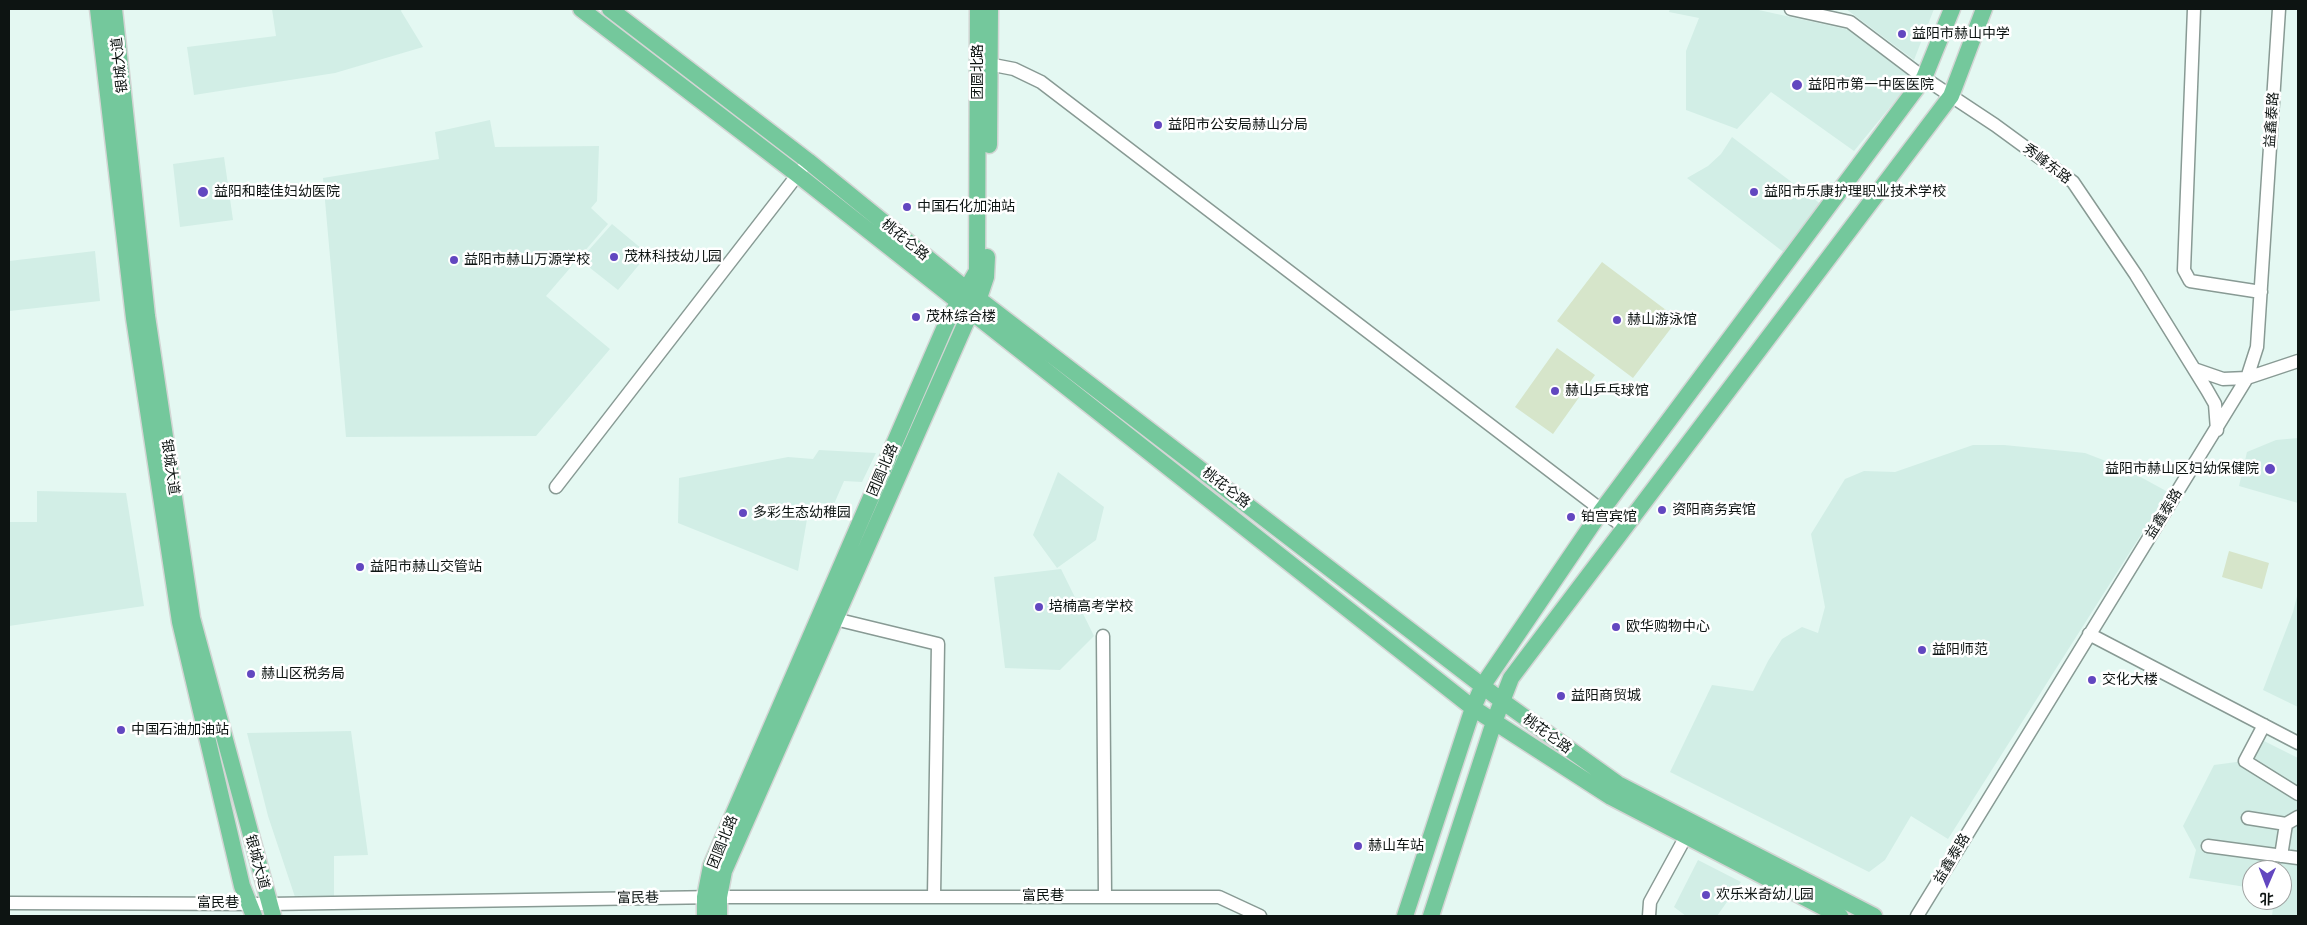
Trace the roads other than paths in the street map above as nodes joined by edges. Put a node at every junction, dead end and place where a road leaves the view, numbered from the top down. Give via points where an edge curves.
1 (98, 9) edge
2 (114, 9) edge
3 (581, 9) edge
4 (610, 9) edge
5 (978, 9) edge
6 (990, 9) edge
7 (1791, 9) edge
8 (1952, 9) edge
9 (1984, 9) edge
10 (2194, 9) edge
11 (2279, 9) edge
12 (984, 63) junction
13 (1924, 78) junction
14 (1951, 96) junction
15 (808, 161) junction
16 (798, 175) junction
17 (2261, 292) junction
18 (968, 300) junction
19 (2298, 360) edge
20 (2194, 369) junction
21 (2247, 378) junction
22 (2217, 430) junction
23 (556, 487) dead end
24 (1602, 510) junction
25 (1625, 528) junction
26 (835, 618) junction
27 (2089, 634) junction
28 (1103, 636) dead end
29 (1483, 685) junction
30 (1502, 701) junction
31 (1473, 708) junction
32 (1494, 722) junction
33 (2264, 725) junction
34 (2298, 743) edge
35 (2298, 794) edge
36 (2298, 817) edge
37 (2248, 818) dead end
38 (2286, 824) junction
39 (1685, 838) junction
40 (2208, 846) dead end
41 (2281, 856) junction
42 (2298, 858) edge
43 (934, 896) junction
44 (1105, 896) junction
45 (712, 897) junction
46 (10, 902) edge
47 (251, 910) edge
48 (270, 910) edge
49 (705, 916) edge
50 (719, 916) edge
51 (1260, 916) edge
52 (1405, 916) edge
53 (1431, 916) edge
54 (1649, 916) edge
55 (1840, 916) edge
56 (1874, 916) edge
57 (1917, 916) edge

1 - 47 main road, 银城大道 via 134,318 180,622 242,886
2 - 48 main road, 银城大道 via 147,316 192,618
3 - 16 main road, 桃花仑路
4 - 15 main road, 桃花仑路
5 - 12 main road, 团圆北路
6 - 12 main road, 团圆北路
7 - 13 street, 秀峰东路 via 1850,22
8 - 13 main road
9 - 14 main road
10 - 17 street via 2184,270 2190,281
11 - 17 street, 益鑫泰路
12 - 18 main road, 团圆北路 via 977,271
12 - 24 street via 1014,69 1041,82
13 - 14 street, 秀峰东路
13 - 24 main road
14 - 20 street, 秀峰东路 via 2073,182 2136,274
14 - 25 main road
15 - 16 street
15 - 18 main road, 桃花仑路
16 - 18 main road, 桃花仑路
16 - 23 street
17 - 21 street, 益鑫泰路 via 2257,348
18 - 26 main road, 团圆北路
18 - 29 main road, 桃花仑路
18 - 31 main road, 桃花仑路
18 - 45 main road, 团圆北路 via 711,866
19 - 21 street
20 - 21 street via 2223,379
20 - 22 street, 秀峰东路 via 2215,404
21 - 22 street, 益鑫泰路
22 - 27 street, 益鑫泰路
24 - 25 street
24 - 29 main road
25 - 30 main road via 1511,678
26 - 43 street via 938,644
26 - 45 main road, 团圆北路
27 - 33 street
27 - 57 street, 益鑫泰路
28 - 44 street
29 - 30 main road, 桃花仑路
29 - 31 main road
30 - 32 main road
30 - 56 main road, 桃花仑路 via 1618,784
31 - 32 main road, 桃花仑路
31 - 52 main road
32 - 39 main road, 桃花仑路 via 1611,797
32 - 53 main road
33 - 34 street
33 - 35 street via 2246,761
36 - 38 street
37 - 38 street
38 - 41 street
39 - 54 street via 1650,902
39 - 55 main road, 桃花仑路
40 - 41 street
41 - 42 street
43 - 44 street, 富民巷
43 - 45 street, 富民巷
44 - 51 street, 富民巷 via 1219,897
45 - 48 street, 富民巷
45 - 49 main road, 团圆北路
45 - 50 main road, 团圆北路
46 - 47 street, 富民巷
47 - 48 street, 富民巷

